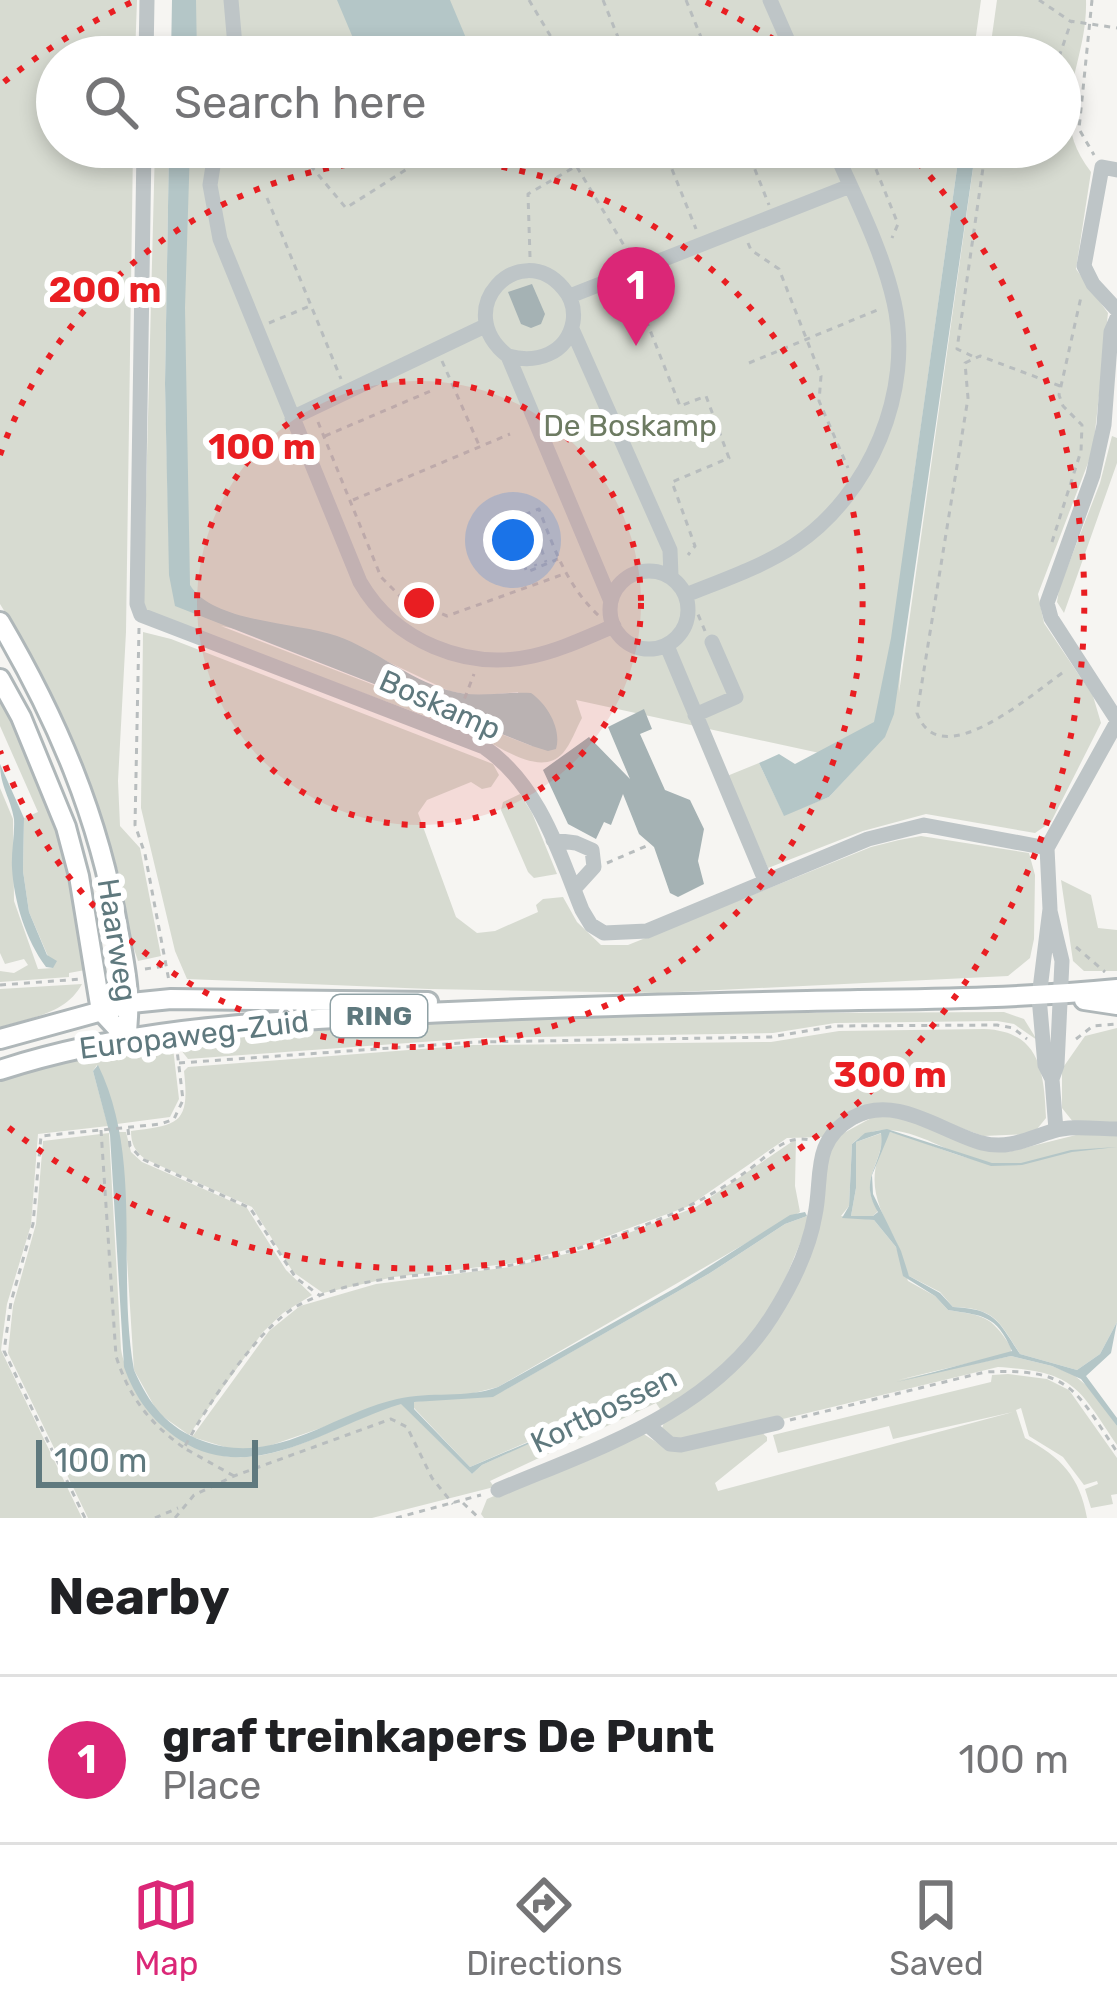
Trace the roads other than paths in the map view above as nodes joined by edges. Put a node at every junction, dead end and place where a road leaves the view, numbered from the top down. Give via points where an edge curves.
1 (147, 0) edge
2 (231, 0) edge
3 (770, 0) edge
4 (146, 36) edge
5 (234, 36) edge
6 (786, 36) edge
7 (144, 168) edge
8 (213, 168) edge
9 (842, 168) edge
10 (1110, 168) edge
11 (850, 186) junction
12 (570, 296) junction
13 (1117, 314) edge
14 (485, 326) junction
15 (572, 329) junction
16 (508, 356) junction
17 (292, 418) junction
18 (1110, 428) edge
19 (671, 569) junction
20 (686, 595) junction
21 (610, 598) junction
22 (0, 622) edge
23 (610, 627) junction
24 (712, 642) road end
25 (667, 646) junction
26 (0, 679) edge
27 (695, 715) junction
28 (1117, 721) edge
29 (553, 840) junction
30 (1047, 848) junction
31 (765, 880) junction
32 (574, 889) junction
33 (1050, 909) junction
34 (1062, 996) junction
35 (1039, 997) junction
36 (131, 1003) junction
37 (607, 1006) junction
38 (1116, 1006) edge
39 (101, 1011) junction
40 (126, 1038) junction
41 (0, 1039) edge
42 (1050, 1043) junction
43 (0, 1070) edge
44 (1117, 1129) edge
45 (1056, 1130) junction
46 (777, 1424) road end
47 (648, 1425) junction
48 (498, 1490) road end

1 - 4 street
2 - 5 street
3 - 6 street
7 - 29 street, Boskamp via 141,615 484,747 528,788
8 - 17 street via 220,239
9 - 11 street
10 - 13 street via 1084,266
11 - 12 street
11 - 20 street via 894,303 898,364 871,459 832,513 794,546
12 - 14 street via 555,279 531,271 506,277 484,310
12 - 15 street
13 - 18 street
14 - 16 street
14 - 17 street
15 - 16 street via 550,355
15 - 19 street via 670,550
16 - 21 street
17 - 23 street via 360,582 396,626 454,654 504,660
18 - 28 street via 1047,603
19 - 20 street
19 - 21 street via 633,574
20 - 25 street via 685,627
21 - 23 street
22 - 36 main road, Haarweg via 52,717 94,823
23 - 25 street via 634,646
24 - 27 street via 736,697
25 - 27 street
26 - 39 main road, Haarweg via 66,827
27 - 31 street
28 - 30 street
29 - 32 street, Boskamp
29 - 32 street via 592,850 594,867
30 - 31 street, Boskamp via 924,825
30 - 33 street
31 - 32 street, Boskamp via 622,934 591,925
33 - 34 street
33 - 35 street
34 - 35 main road, Europaweg-Zuid / RING
34 - 38 main road, Europaweg-Zuid / RING
34 - 42 street
35 - 37 main road, Europaweg-Zuid / RING
35 - 42 street
36 - 37 main road, Europaweg-Zuid / RING via 236,997
36 - 39 main road, Europaweg-Zuid / RING
36 - 40 main road, Haarweg
37 - 40 main road, Europaweg-Zuid / RING via 297,1020
39 - 40 main road, Haarweg
39 - 41 main road, Europaweg-Zuid / RING
40 - 43 main road, Europaweg-Zuid / RING
42 - 45 street via 1045,1065
44 - 45 street
45 - 47 street, Kortbossen via 986,1144 905,1113 853,1118 824,1147 808,1242 771,1319 730,1369
46 - 47 street via 681,1445
47 - 48 street, Kortbossen

